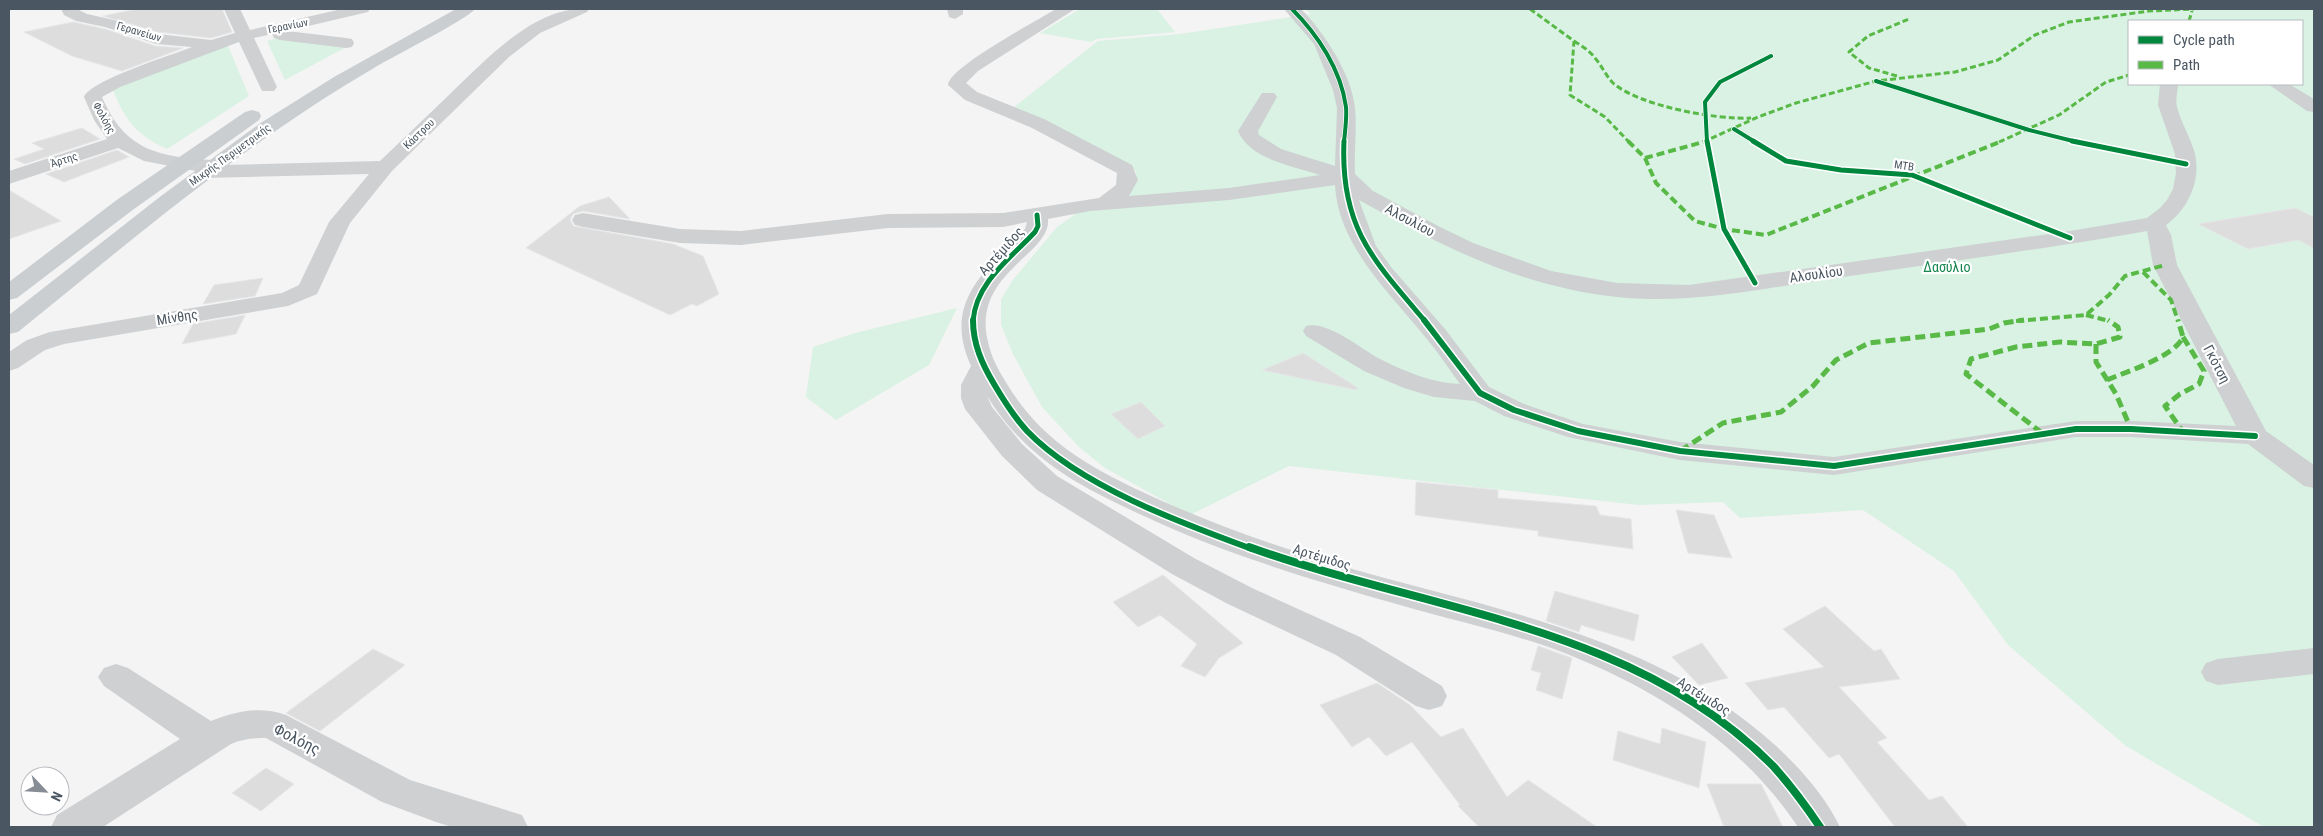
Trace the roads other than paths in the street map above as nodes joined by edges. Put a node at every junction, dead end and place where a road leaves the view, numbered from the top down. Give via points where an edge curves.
1 (69, 9) edge
2 (232, 9) edge
3 (362, 9) edge
4 (442, 9) edge
5 (467, 9) edge
6 (582, 9) edge
7 (1067, 9) edge
8 (1292, 9) edge
9 (249, 33) junction
10 (346, 43) dead end
11 (214, 44) junction
12 (2169, 85) edge
13 (2280, 85) edge
14 (268, 87) dead end
15 (1268, 97) dead end
16 (2314, 107) edge
17 (120, 141) junction
18 (182, 164) junction
19 (385, 166) junction
20 (209, 169) junction
21 (1347, 177) junction
22 (9, 178) edge
23 (1104, 204) junction
24 (1037, 215) junction
25 (583, 220) dead end
26 (2154, 223) junction
27 (9, 293) edge
28 (295, 296) joint
29 (9, 327) edge
30 (1315, 331) dead end
31 (9, 363) edge
32 (983, 367) junction
33 (1480, 393) junction
34 (2255, 436) junction
35 (2314, 479) edge
36 (2314, 661) edge
37 (2218, 672) dead end
38 (116, 677) dead end
39 (1429, 696) dead end
40 (209, 739) junction
41 (70, 827) edge
42 (508, 827) edge
43 (1820, 827) edge

1 - 11 street, Γερανείων via 82,18 156,39
2 - 9 street
3 - 9 street, Γερανίων
4 - 18 main road, Μικρής Περιμετρικής via 288,94
5 - 20 main road, Μικρής Περιμετρικής via 332,85
6 - 19 street, Κάστρου via 543,25 509,48
7 - 23 street via 972,67 957,80 956,85 971,96 1036,123 1125,169 1129,182
8 - 21 street via 1322,44 1342,90 1346,108 1344,157
9 - 10 street
9 - 11 street, Γερανίων
9 - 14 street
11 - 17 street, Φολόης via 94,94 109,129
12 - 26 street via 2167,105 2185,154 2186,173 2177,201
13 - 16 street
15 - 21 street via 1248,131 1251,138 1274,153
17 - 18 street, Φολόης via 162,160
17 - 22 street, Άρτης
18 - 20 street, Φολόης
18 - 27 main road, Μικρής Περιμετρικής
19 - 20 street, Φολόης
19 - 28 street, Κάστρου via 340,222 311,287
20 - 29 main road, Μικρής Περιμετρικής
21 - 23 street via 1229,194
21 - 26 street, Αλσυλίου via 1366,195 1398,214 1483,255 1564,281 1596,288 1648,292 1703,290
21 - 33 street via 1348,201 1365,246
23 - 24 street
24 - 25 street via 990,221 888,221 724,239 680,236
24 - 32 street, Αρτέμιδος via 1035,232 994,275 975,307 973,330
26 - 34 street, Γκότση via 2160,235 2165,265
28 - 31 street, Μίνθης via 58,337 36,345
30 - 33 street via 1367,364 1408,382 1448,392
32 - 39 street via 974,385 974,398 979,409 1012,450 1047,483 1183,566 1348,646
32 - 43 street, Αρτέμιδος via 1010,410 1033,438 1099,483 1163,514 1277,556 1562,640 1616,661 1653,680 1744,738 1781,773
33 - 34 street via 1534,417 1634,443 1680,451 1834,466 2076,429
34 - 35 street, Γκότση
36 - 37 street
38 - 40 street
40 - 41 street, Φολόης
40 - 42 street, Φολόης via 245,724 274,725 396,791

